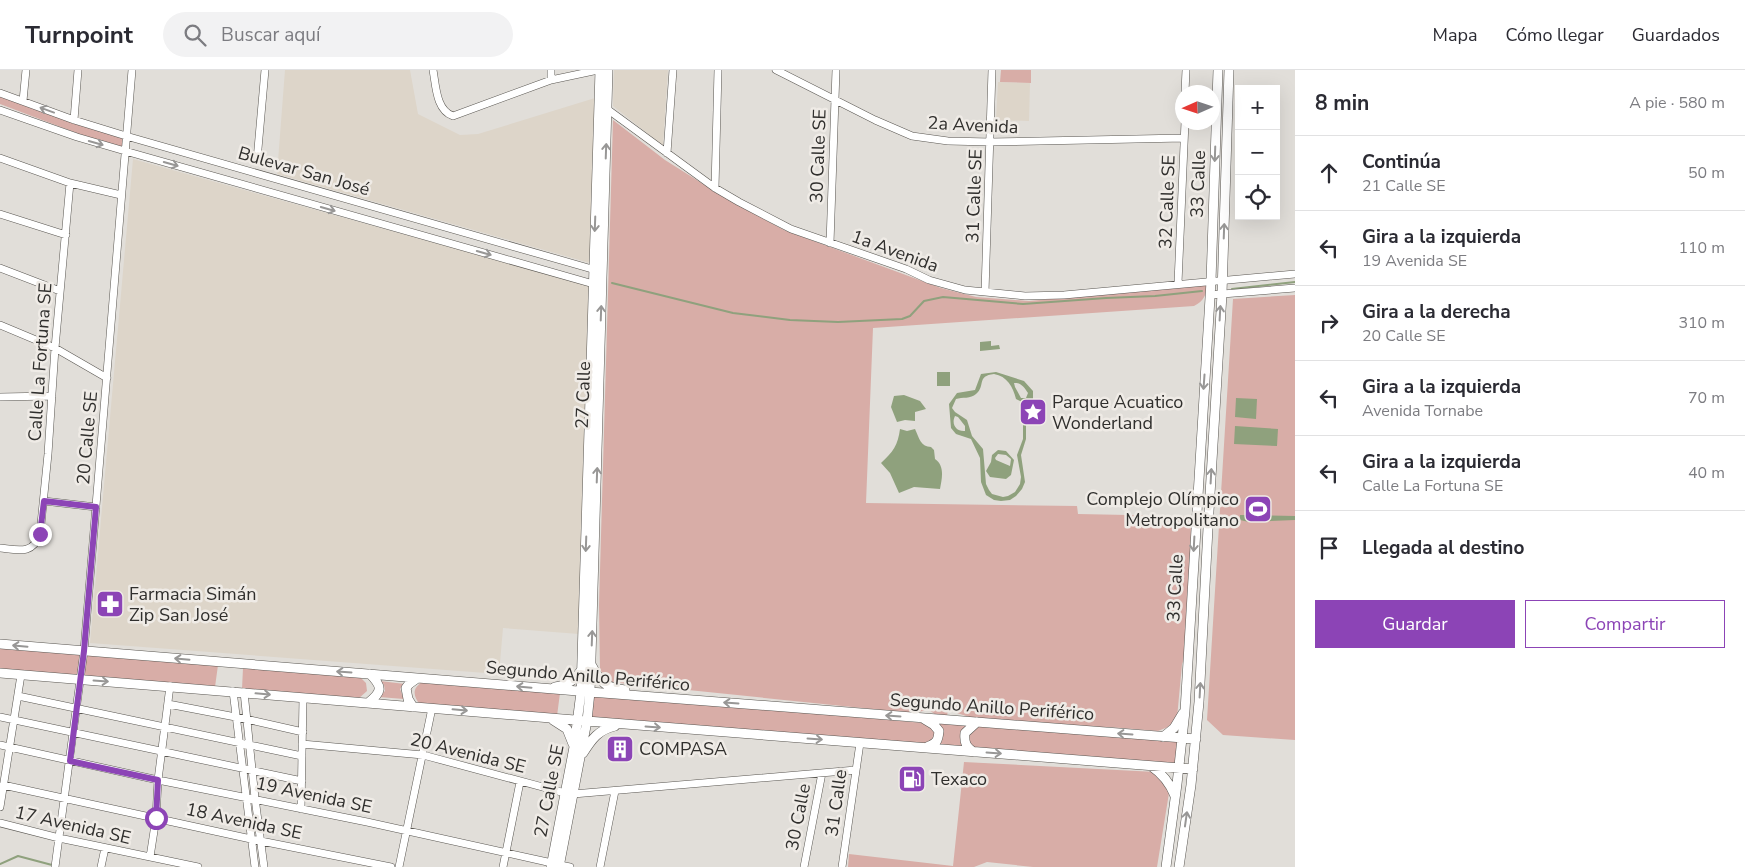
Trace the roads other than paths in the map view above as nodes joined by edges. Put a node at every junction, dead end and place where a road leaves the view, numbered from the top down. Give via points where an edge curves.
1 (26, 70) edge
2 (78, 70) edge
3 (132, 70) edge
4 (265, 70) edge
5 (433, 70) edge
6 (551, 70) edge
7 (599, 70) edge
8 (608, 70) edge
9 (673, 70) edge
10 (718, 70) edge
11 (776, 70) edge
12 (836, 70) edge
13 (992, 70) edge
14 (1186, 70) edge
15 (1218, 70) edge
16 (1229, 70) edge
17 (551, 80) junction
18 (1185, 85) edge
19 (0, 93) edge
20 (835, 100) junction
21 (22, 101) junction
22 (607, 109) junction
23 (0, 110) edge
24 (74, 120) junction
25 (1184, 130) edge
26 (126, 136) junction
27 (1184, 138) junction
28 (990, 142) junction
29 (124, 151) junction
30 (667, 153) junction
31 (0, 158) edge
32 (257, 160) dead end
33 (70, 182) junction
34 (716, 188) junction
35 (121, 196) junction
36 (0, 214) edge
37 (66, 235) junction
38 (830, 243) junction
39 (0, 268) edge
40 (598, 270) junction
41 (1295, 274) edge
42 (1222, 280) junction
43 (1211, 281) junction
44 (1178, 283) junction
45 (598, 285) junction
46 (1295, 288) edge
47 (60, 291) junction
48 (985, 292) junction
49 (1222, 294) junction
50 (1210, 295) junction
51 (0, 325) edge
52 (55, 348) junction
53 (107, 378) junction
54 (0, 396) edge
55 (52, 396) junction
56 (44, 501) junction
57 (96, 507) junction
58 (1196, 514) junction
59 (1208, 528) junction
60 (0, 548) edge
61 (0, 644) edge
62 (84, 651) junction
63 (591, 664) junction
64 (582, 668) junction
65 (0, 673) edge
66 (370, 674) junction
67 (21, 675) junction
68 (416, 679) junction
69 (80, 680) junction
70 (170, 686) junction
71 (543, 689) junction
72 (233, 691) junction
73 (244, 692) junction
74 (585, 692) junction
75 (18, 696) junction
76 (303, 698) junction
77 (675, 699) junction
78 (368, 703) junction
79 (168, 704) junction
80 (413, 707) junction
81 (77, 708) junction
82 (432, 708) junction
83 (1185, 711) junction
84 (0, 717) edge
85 (235, 717) junction
86 (549, 718) junction
87 (924, 718) junction
88 (246, 719) junction
89 (15, 720) junction
90 (582, 721) junction
91 (977, 722) junction
92 (625, 724) junction
93 (165, 727) junction
94 (73, 732) junction
95 (302, 732) junction
96 (1163, 737) junction
97 (1178, 738) junction
98 (1196, 739) junction
99 (238, 742) junction
100 (860, 743) junction
101 (248, 744) junction
102 (302, 744) junction
103 (0, 745) edge
104 (10, 747) junction
105 (574, 747) junction
106 (924, 748) junction
107 (161, 751) junction
108 (975, 752) junction
109 (422, 755) junction
110 (302, 756) junction
111 (580, 758) junction
112 (70, 761) junction
113 (1151, 766) junction
114 (242, 767) junction
115 (1175, 768) junction
116 (252, 769) junction
117 (1193, 769) junction
118 (856, 770) junction
119 (3, 772) edge
120 (822, 773) junction
121 (158, 780) junction
122 (302, 780) junction
123 (520, 782) junction
124 (4, 785) junction
125 (615, 791) junction
126 (569, 794) junction
127 (245, 796) junction
128 (1, 797) edge
129 (1175, 797) junction
130 (255, 798) junction
131 (65, 799) junction
132 (0, 807) edge
133 (301, 809) junction
134 (156, 818) junction
135 (0, 822) edge
136 (406, 830) junction
137 (59, 838) junction
138 (251, 839) junction
139 (260, 840) junction
140 (105, 848) junction
141 (506, 852) junction
142 (150, 857) junction
143 (56, 864) edge
144 (555, 865) edge
145 (102, 867) edge
146 (198, 867) edge
147 (255, 867) edge
148 (264, 867) edge
149 (391, 867) edge
150 (399, 867) edge
151 (503, 867) edge
152 (570, 867) edge
153 (600, 867) edge
154 (804, 867) edge
155 (842, 867) edge
156 (1166, 867) edge
157 (1179, 867) edge

1 - 21 street
2 - 24 street
3 - 26 street, 20 Calle SE
4 - 32 street
5 - 17 street via 441,105 449,114 458,115
6 - 17 street
7 - 17 street
7 -> 40 main road, 27 Calle
8 - 22 main road, 27 Calle
9 - 30 street
10 - 34 street
11 - 20 street, 2a Avenida
12 - 20 street, 30 Calle SE
13 - 28 street, 31 Calle SE
14 - 18 street
15 -> 43 main road, 33 Calle
42 -> 16 main road, 33 Calle
19 - 21 street, Bulevar San José
20 - 28 street, 2a Avenida via 912,136
20 - 38 street, 30 Calle SE
24 -> 21 street, Bulevar San José
22 - 30 street, 1a Avenida
40 -> 22 main road, 27 Calle
23 -> 29 street, Bulevar San José
24 - 26 street, Bulevar San José
25 - 27 street, 32 Calle SE
26 - 29 street, 20 Calle SE
26 - 40 street, Bulevar San José
27 - 28 street, 2a Avenida
27 - 44 street, 32 Calle SE
28 - 48 street, 31 Calle SE
29 - 35 street, 20 Calle SE
29 -> 45 street, Bulevar San José
30 - 34 street, 1a Avenida
31 - 33 street
33 - 35 street
33 - 37 street, Calle La Fortuna SE
34 - 38 street, 1a Avenida via 791,229
35 - 53 street, 20 Calle SE
36 - 37 street
37 - 47 street, Calle La Fortuna SE
38 - 48 street, 1a Avenida via 945,285
39 - 47 street
40 - 45 main road, 27 Calle
41 - 42 street
42 - 43 street, 1a Avenida
42 - 49 main road, 33 Calle
43 - 44 street, 1a Avenida
43 - 50 main road, 33 Calle
44 - 48 street, 1a Avenida via 1057,295
63 -> 45 main road, 27 Calle
45 -> 64 main road, 27 Calle
46 - 49 street
47 - 52 street, Calle La Fortuna SE
49 - 50 street
59 -> 49 main road, 33 Calle
50 -> 58 main road, 33 Calle
51 - 52 street
52 - 53 street
52 - 55 street, Calle La Fortuna SE
53 - 57 street, 20 Calle SE
54 - 55 street
55 - 56 street, Calle La Fortuna SE
56 - 57 street
56 - 60 street, Calle La Fortuna SE via 37,543 29,549
57 - 62 street, 20 Calle SE
58 - 59 main road
58 -> 83 main road, 33 Calle
98 -> 59 main road, 33 Calle
62 -> 61 main road, Segundo Anillo Periférico
66 -> 62 main road, Segundo Anillo Periférico
62 - 69 street, 20 Calle SE
63 - 74 main road, 27 Calle
63 - 77 main road via 601,682 608,686
64 - 71 main road via 572,681 563,686
64 - 74 main road, 27 Calle
65 - 67 main road
66 - 68 main road, Segundo Anillo Periférico
66 - 78 main road via 377,681 379,692
67 - 69 main road
67 - 75 street
71 -> 68 main road, Segundo Anillo Periférico
68 - 80 main road via 406,688
69 -> 70 main road
69 - 81 street, 20 Calle SE
70 - 72 main road
70 - 79 street
71 - 74 main road, Segundo Anillo Periférico
72 - 73 main road
72 - 85 street
73 -> 76 main road
73 - 88 street
74 - 77 main road, Segundo Anillo Periférico
74 - 90 main road, 27 Calle
75 - 81 street
75 - 89 street
76 - 78 main road
76 - 95 street
87 -> 77 main road, Segundo Anillo Periférico
78 - 80 main road
79 - 85 street
79 - 93 street
80 - 82 main road
81 - 93 street
81 - 94 street, 20 Calle SE
82 -> 86 main road
82 - 109 street
83 - 96 main road via 1174,728
83 - 97 main road, 33 Calle
84 - 89 street
85 - 88 street
85 - 99 street
86 - 90 main road
86 - 105 main road via 567,730
87 - 91 main road, Segundo Anillo Periférico
87 - 106 main road via 939,731 938,740
88 - 95 street
88 - 101 street
89 - 94 street
89 - 104 street
90 - 92 main road
90 - 105 main road, 27 Calle SE
90 - 111 main road, 27 Calle SE
96 -> 91 main road, Segundo Anillo Periférico
91 - 108 main road via 965,733 964,742
92 -> 100 main road
92 - 111 main road via 601,730
93 - 99 street
93 - 107 street
94 - 107 street
94 - 112 street, 20 Calle SE
95 - 102 street
96 - 97 main road, Segundo Anillo Periférico
97 - 98 main road, Segundo Anillo Periférico
97 - 115 main road, 33 Calle
98 - 117 main road, 33 Calle
99 - 101 street
99 - 114 street
100 - 106 main road
100 - 118 street, 31 Calle
101 - 110 street
101 - 116 street
102 - 109 street, 20 Avenida SE
102 - 110 street
103 - 104 street, 19 Avenida SE
104 - 112 street, 19 Avenida SE
104 - 119 street
105 - 126 main road, 27 Calle SE
106 - 108 main road
107 - 114 street
107 - 121 street
108 -> 113 main road
109 - 123 street, 20 Avenida SE
109 - 136 street
110 - 122 street
111 - 126 main road, 27 Calle SE
112 - 121 street, 19 Avenida SE
112 - 131 street, 20 Calle SE
113 - 115 main road
113 - 129 main road via 1169,783
114 - 116 street
114 - 127 street
115 - 117 main road
115 - 129 main road, 33 Calle
116 - 122 street
116 - 130 street
157 -> 117 main road, 33 Calle
118 - 120 street, 20 Avenida SE
118 - 155 street, 31 Calle
119 - 124 street
120 - 125 street, 20 Avenida SE
120 - 154 street, 30 Calle
121 - 127 street, 19 Avenida SE
121 - 134 street
122 - 133 street
123 - 126 street, 20 Avenida SE
123 - 141 street
124 - 128 street
124 - 131 street, 18 Avenida SE
125 - 126 street, 20 Avenida SE
125 - 153 street
126 - 144 main road, 27 Calle SE
127 - 130 street, 19 Avenida SE
127 - 138 street
128 - 132 street
129 - 156 main road, 33 Calle
130 - 133 street, 19 Avenida SE
130 - 139 street
131 - 134 street, 18 Avenida SE
131 - 137 street, 20 Calle SE
133 - 136 street, 19 Avenida SE
134 - 138 street, 18 Avenida SE
134 - 142 street
135 - 137 street, 17 Avenida SE
136 - 141 street, 19 Avenida SE
136 - 150 street
137 - 140 street, 17 Avenida SE
137 - 143 street, 20 Calle SE
138 - 139 street, 18 Avenida SE
138 - 147 street
139 - 148 street
139 - 149 street, 18 Avenida SE
140 - 142 street, 17 Avenida SE
140 - 145 street
141 - 144 street, 19 Avenida SE
141 - 151 street
142 - 146 street, 17 Avenida SE
144 - 152 street, 19 Avenida SE

